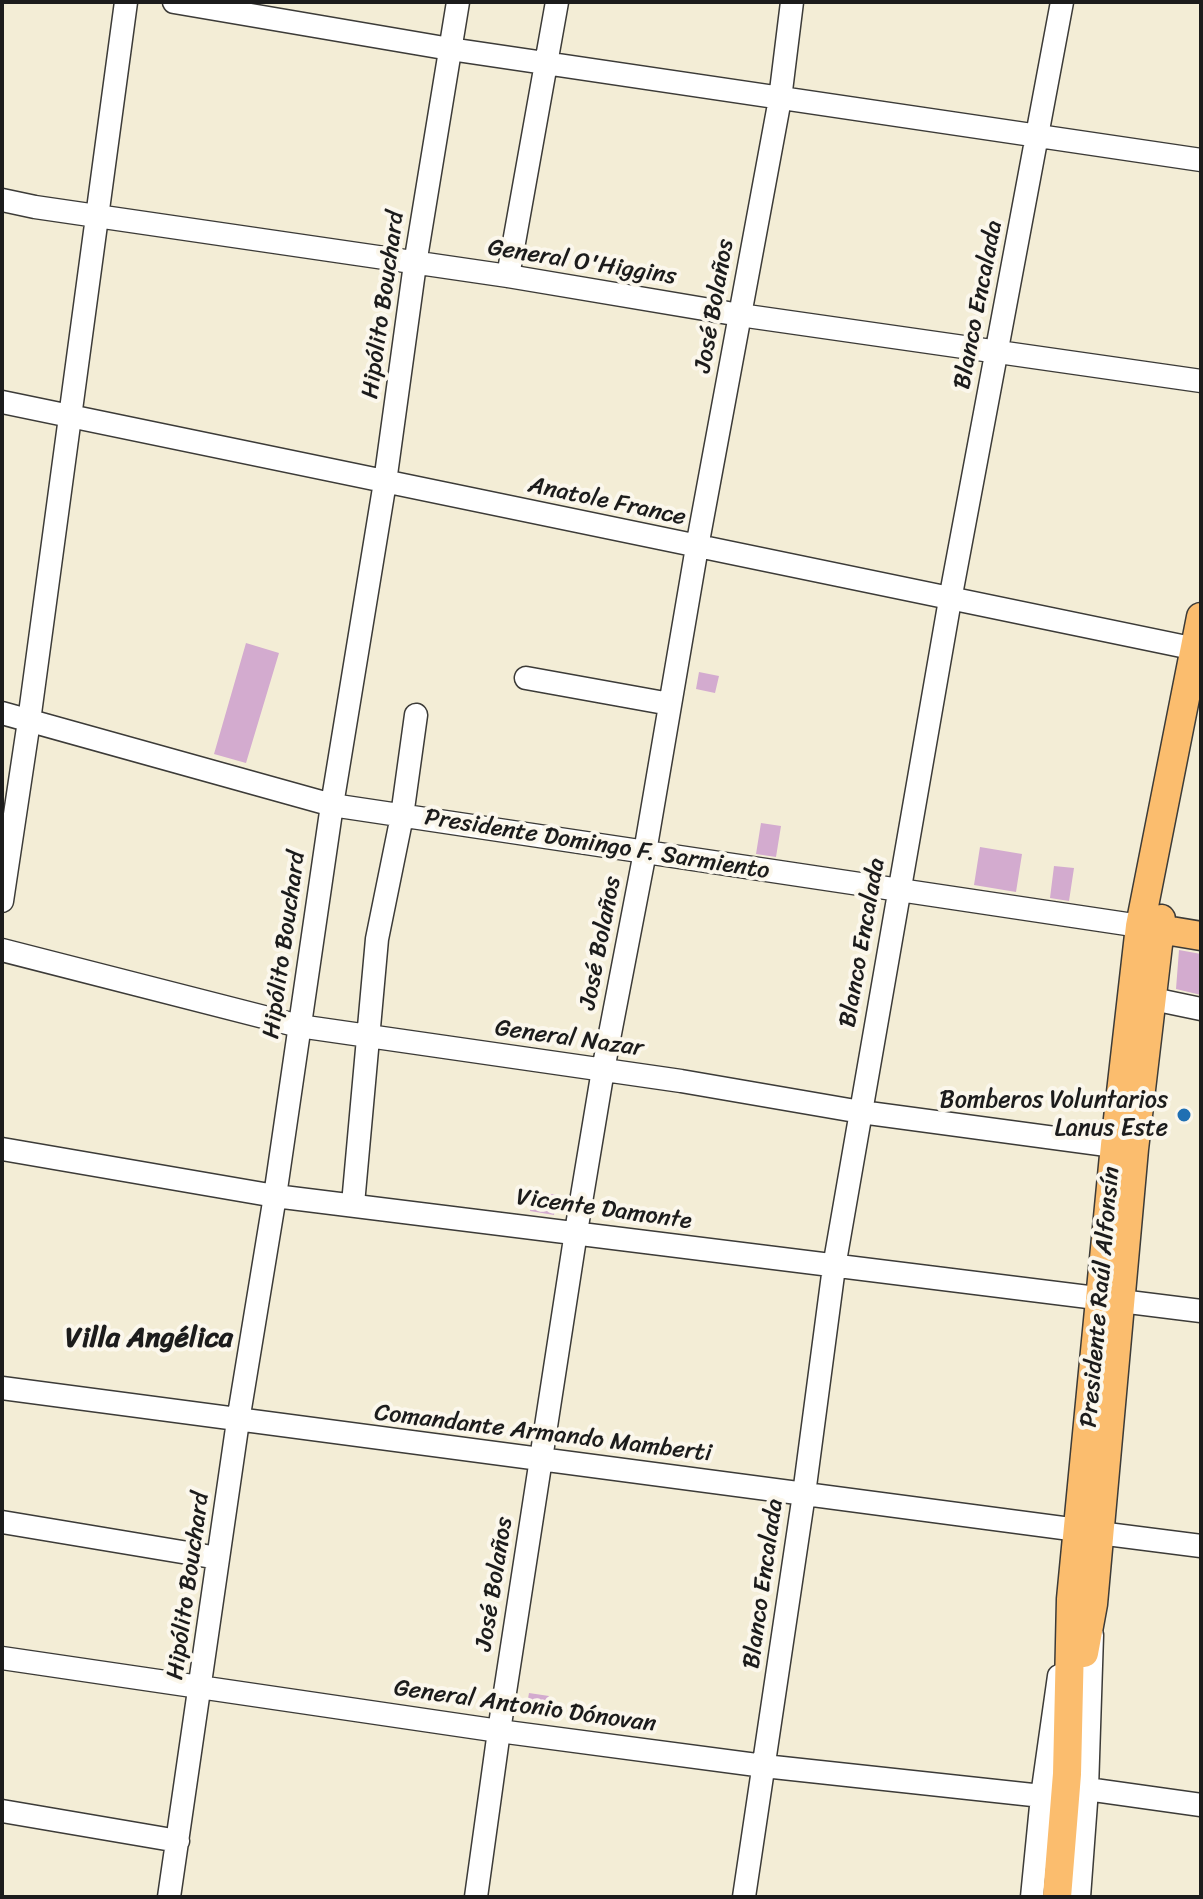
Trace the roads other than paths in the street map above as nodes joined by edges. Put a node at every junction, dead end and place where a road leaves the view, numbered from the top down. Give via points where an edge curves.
1 (126, 2) edge
2 (174, 2) edge
3 (458, 2) edge
4 (557, 2) edge
5 (792, 2) edge
6 (1062, 2) edge
7 (450, 49) junction
8 (545, 62) junction
9 (780, 99) junction
10 (1037, 136) junction
11 (1201, 160) edge
12 (2, 200) edge
13 (98, 215) junction
14 (415, 264) junction
15 (508, 276) junction
16 (740, 315) junction
17 (996, 350) junction
18 (1201, 381) edge
19 (2, 402) edge
20 (70, 417) junction
21 (385, 482) junction
22 (697, 547) junction
23 (950, 600) junction
24 (1201, 617) edge
25 (1198, 650) edge
26 (526, 678) dead end
27 (670, 704) junction
28 (2, 713) edge
29 (1201, 714) edge
30 (416, 715) dead end
31 (29, 721) junction
32 (332, 805) junction
33 (402, 816) junction
34 (645, 852) junction
35 (898, 891) junction
36 (2, 901) edge
37 (1150, 928) junction
38 (1201, 936) edge
39 (2, 950) edge
40 (1153, 999) junction
41 (1201, 1009) edge
42 (299, 1026) junction
43 (366, 1037) junction
44 (603, 1070) junction
45 (861, 1112) junction
46 (1125, 1147) junction
47 (2, 1149) edge
48 (275, 1196) junction
49 (353, 1204) junction
50 (576, 1232) junction
51 (834, 1267) junction
52 (1111, 1298) junction
53 (1201, 1311) edge
54 (2, 1388) edge
55 (238, 1421) junction
56 (540, 1460) junction
57 (804, 1494) junction
58 (2, 1522) edge
59 (1089, 1532) junction
60 (1201, 1546) edge
61 (218, 1558) junction
62 (1082, 1602) junction
63 (2, 1658) edge
64 (201, 1688) junction
65 (499, 1731) junction
66 (764, 1766) junction
67 (1077, 1782) junction
68 (1042, 1796) junction
69 (1201, 1805) edge
70 (2, 1811) edge
71 (178, 1841) junction
72 (169, 1897) edge
73 (476, 1897) edge
74 (744, 1897) edge
75 (1032, 1897) edge
76 (1057, 1897) edge
77 (1079, 1897) edge

1 - 13 street
2 - 7 street
3 - 7 street, Hipólito Bouchard
4 - 8 street
5 - 9 street, José Bolaños
6 - 10 street, Blanco Encalada
7 - 8 street
7 - 14 street, Hipólito Bouchard
8 - 9 street
8 - 15 street
9 - 10 street
9 - 16 street, José Bolaños
10 - 11 street
10 - 17 street, Blanco Encalada
12 - 13 street, General O'Higgins
13 - 14 street, General O'Higgins
13 - 20 street
14 - 15 street, General O'Higgins
14 - 21 street, Hipólito Bouchard
15 - 16 street, General O'Higgins
16 - 17 street, General O'Higgins
16 - 22 street, José Bolaños
17 - 18 street, General O'Higgins
17 - 23 street, Blanco Encalada
19 - 20 street, Anatole France
20 - 21 street, Anatole France
20 - 31 street
21 - 22 street, Anatole France
21 - 32 street, Hipólito Bouchard
22 - 23 street, Anatole France
22 - 27 street, José Bolaños
23 - 25 street, Anatole France
23 - 35 street, Blanco Encalada
24 - 25 main road, Presidente Raúl Alfonsín
25 - 37 main road, Presidente Raúl Alfonsín
26 - 27 street
27 - 34 street, José Bolaños
28 - 31 street, Presidente Domingo F. Sarmiento
29 - 37 main road, Presidente Raúl Alfonsín
30 - 33 street
31 - 32 street, Presidente Domingo F. Sarmiento
31 - 36 street
32 - 33 street, Presidente Domingo F. Sarmiento
32 - 42 street, Hipólito Bouchard
33 - 34 street, Presidente Domingo F. Sarmiento
33 - 43 street via 377,939
34 - 35 street, Presidente Domingo F. Sarmiento
34 - 44 street, José Bolaños
35 - 37 street, Presidente Domingo F. Sarmiento
35 - 45 street, Blanco Encalada
37 - 38 main road, Presidente Domingo F. Sarmiento
37 - 40 main road, Presidente Raúl Alfonsín
37 - 46 main road, Presidente Raúl Alfonsín
39 - 42 street, General Nazar
40 - 41 street
40 - 46 main road, Presidente Raúl Alfonsín
42 - 43 street, General Nazar
42 - 48 street, Hipólito Bouchard
43 - 44 street, General Nazar
43 - 49 street
44 - 45 street, General Nazar
44 - 50 street, José Bolaños
45 - 46 street, General Nazar
45 - 51 street, Blanco Encalada
46 - 52 main road, Presidente Raúl Alfonsín
47 - 48 street, Vicente Damonte
48 - 49 street, Vicente Damonte
48 - 55 street, Hipólito Bouchard
49 - 50 street, Vicente Damonte
50 - 51 street, Vicente Damonte
50 - 56 street, José Bolaños
51 - 52 street, Vicente Damonte
51 - 57 street, Blanco Encalada
52 - 53 street, Vicente Damonte
52 - 59 main road, Presidente Raúl Alfonsín
54 - 55 street, Comandante Armando Mamberti
55 - 56 street, Comandante Armando Mamberti
55 - 61 street, Hipólito Bouchard
56 - 57 street, Comandante Armando Mamberti
56 - 65 street, José Bolaños
57 - 59 street, Comandante Armando Mamberti
57 - 66 street, Blanco Encalada
58 - 61 street
59 - 60 street, Comandante Armando Mamberti
59 - 62 main road, Presidente Raúl Alfonsín
61 - 64 street, Hipólito Bouchard
62 - 67 street, Presidente Raúl Alfonsín
62 - 67 main road, Presidente Raúl Alfonsín via 1069,1732
62 - 68 street, Presidente Raúl Alfonsín
63 - 64 street, General Antonio Dónovan
64 - 65 street, General Antonio Dónovan
64 - 71 street, Hipólito Bouchard
65 - 66 street, General Antonio Dónovan
65 - 73 street, José Bolaños
66 - 68 street, General Antonio Dónovan
66 - 74 street, Blanco Encalada
67 - 69 street
67 - 76 main road
67 - 77 street
68 - 75 street, Presidente Raúl Alfonsín
70 - 71 street
71 - 72 street, Hipólito Bouchard

